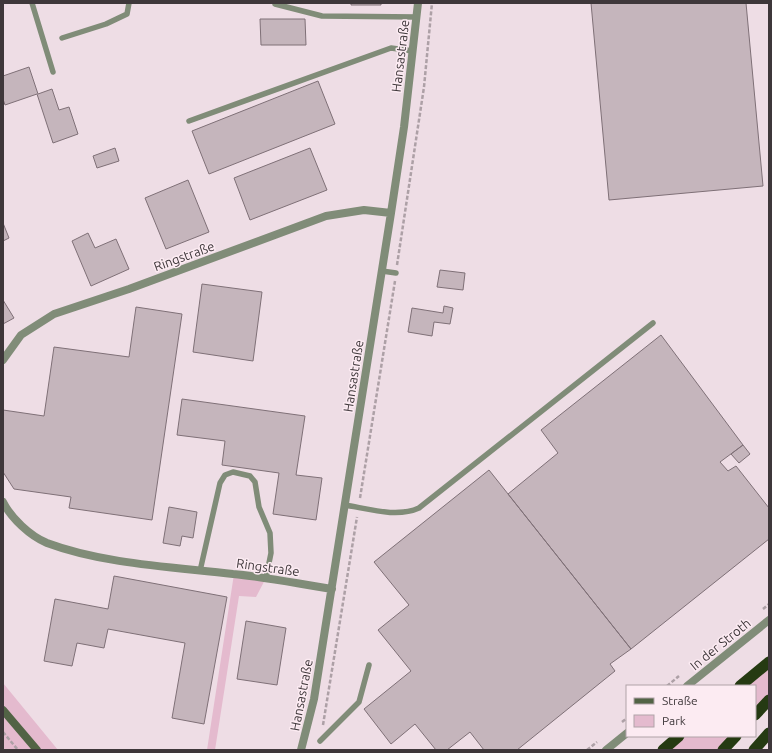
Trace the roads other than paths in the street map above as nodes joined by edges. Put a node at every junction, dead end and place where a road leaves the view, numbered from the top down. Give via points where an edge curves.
1 (32, 3) edge
2 (129, 3) edge
3 (418, 3) edge
4 (276, 4) dead end
5 (417, 17) junction
6 (62, 38) dead end
7 (413, 51) junction
8 (53, 72) dead end
9 (189, 121) dead end
10 (391, 213) junction
11 (382, 270) junction
12 (396, 273) road end
13 (653, 323) dead end
14 (3, 360) edge
15 (3, 502) edge
16 (345, 505) junction
17 (200, 571) junction
18 (266, 578) junction
19 (332, 589) junction
20 (769, 620) edge
21 (769, 662) edge
22 (369, 665) dead end
23 (688, 685) edge
24 (741, 685) edge
25 (769, 700) edge
26 (3, 710) edge
27 (756, 714) edge
28 (769, 733) edge
29 (626, 734) edge
30 (678, 737) edge
31 (735, 737) edge
32 (320, 741) dead end
33 (37, 750) edge
34 (301, 750) edge
35 (606, 750) edge
36 (663, 750) edge
37 (723, 750) edge
38 (754, 750) edge

1 - 8 lane
2 - 6 lane via 127,14 106,24
3 - 5 street, Hansastraße
4 - 5 lane via 322,16
5 - 7 street, Hansastraße
7 - 9 lane via 391,48
7 - 10 street, Hansastraße
10 - 11 street, Hansastraße
10 - 14 street, Ringstraße via 364,210 326,216 54,314 21,335
11 - 12 lane
11 - 16 street, Hansastraße
13 - 16 lane via 419,508 398,513
15 - 17 street, Ringstraße via 24,527 46,542 101,557
16 - 19 street, Hansastraße
17 - 18 street, Ringstraße
17 - 18 lane via 220,482 225,475 233,472 250,476 255,482 259,507 270,534 271,553
18 - 19 street, Ringstraße
19 - 34 street, Hansastraße via 314,699
20 - 23 street, In der Stroth
21 - 24 highway
22 - 32 lane via 359,702
25 - 27 highway
26 - 33 main road
28 - 38 highway
29 - 35 street
30 - 36 highway
31 - 37 highway

